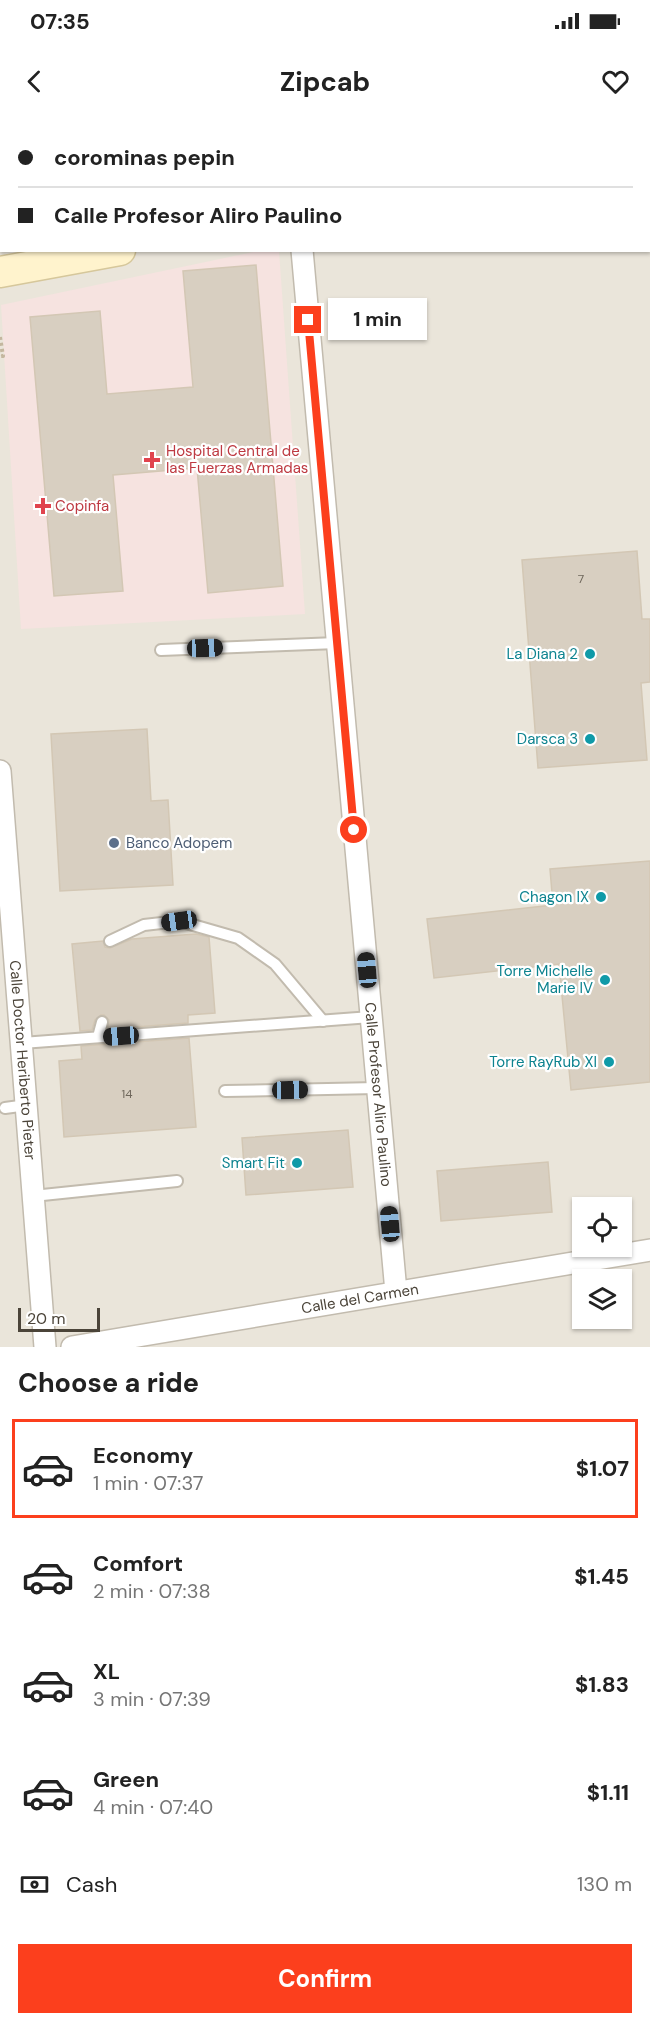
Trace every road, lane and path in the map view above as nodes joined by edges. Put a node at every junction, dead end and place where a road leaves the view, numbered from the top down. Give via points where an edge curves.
1 (109, 252) edge
2 (302, 252) edge
3 (0, 272) edge
4 (0, 338) edge
5 (0, 356) edge
6 (337, 643) junction
7 (161, 650) dead end
8 (0, 771) edge
9 (110, 940) dead end
10 (371, 1017) junction
11 (323, 1021) junction
12 (102, 1022) dead end
13 (98, 1037) junction
14 (21, 1043) junction
15 (377, 1088) junction
16 (225, 1091) dead end
17 (27, 1105) junction
18 (5, 1107) dead end
19 (177, 1181) dead end
20 (33, 1196) junction
21 (650, 1251) edge
22 (396, 1292) junction
23 (45, 1347) edge
24 (72, 1347) edge

1 - 3 main road
2 - 6 street, Calle Profesor Aliro Paulino
4 - 5 path
6 - 7 lane
6 - 10 street, Calle Profesor Aliro Paulino
8 - 14 street, Calle Doctor Heriberto Pieter
9 - 11 lane via 144,925 179,921 238,938 275,964
10 - 11 lane
10 - 15 street, Calle Profesor Aliro Paulino
11 - 13 lane
12 - 13 lane
13 - 14 lane
14 - 17 street, Calle Doctor Heriberto Pieter
15 - 16 lane
15 - 22 street, Calle Profesor Aliro Paulino
17 - 18 lane
17 - 20 street, Calle Doctor Heriberto Pieter
19 - 20 lane
20 - 23 street, Calle Doctor Heriberto Pieter
21 - 22 street, Calle del Carmen
22 - 24 street, Calle del Carmen

